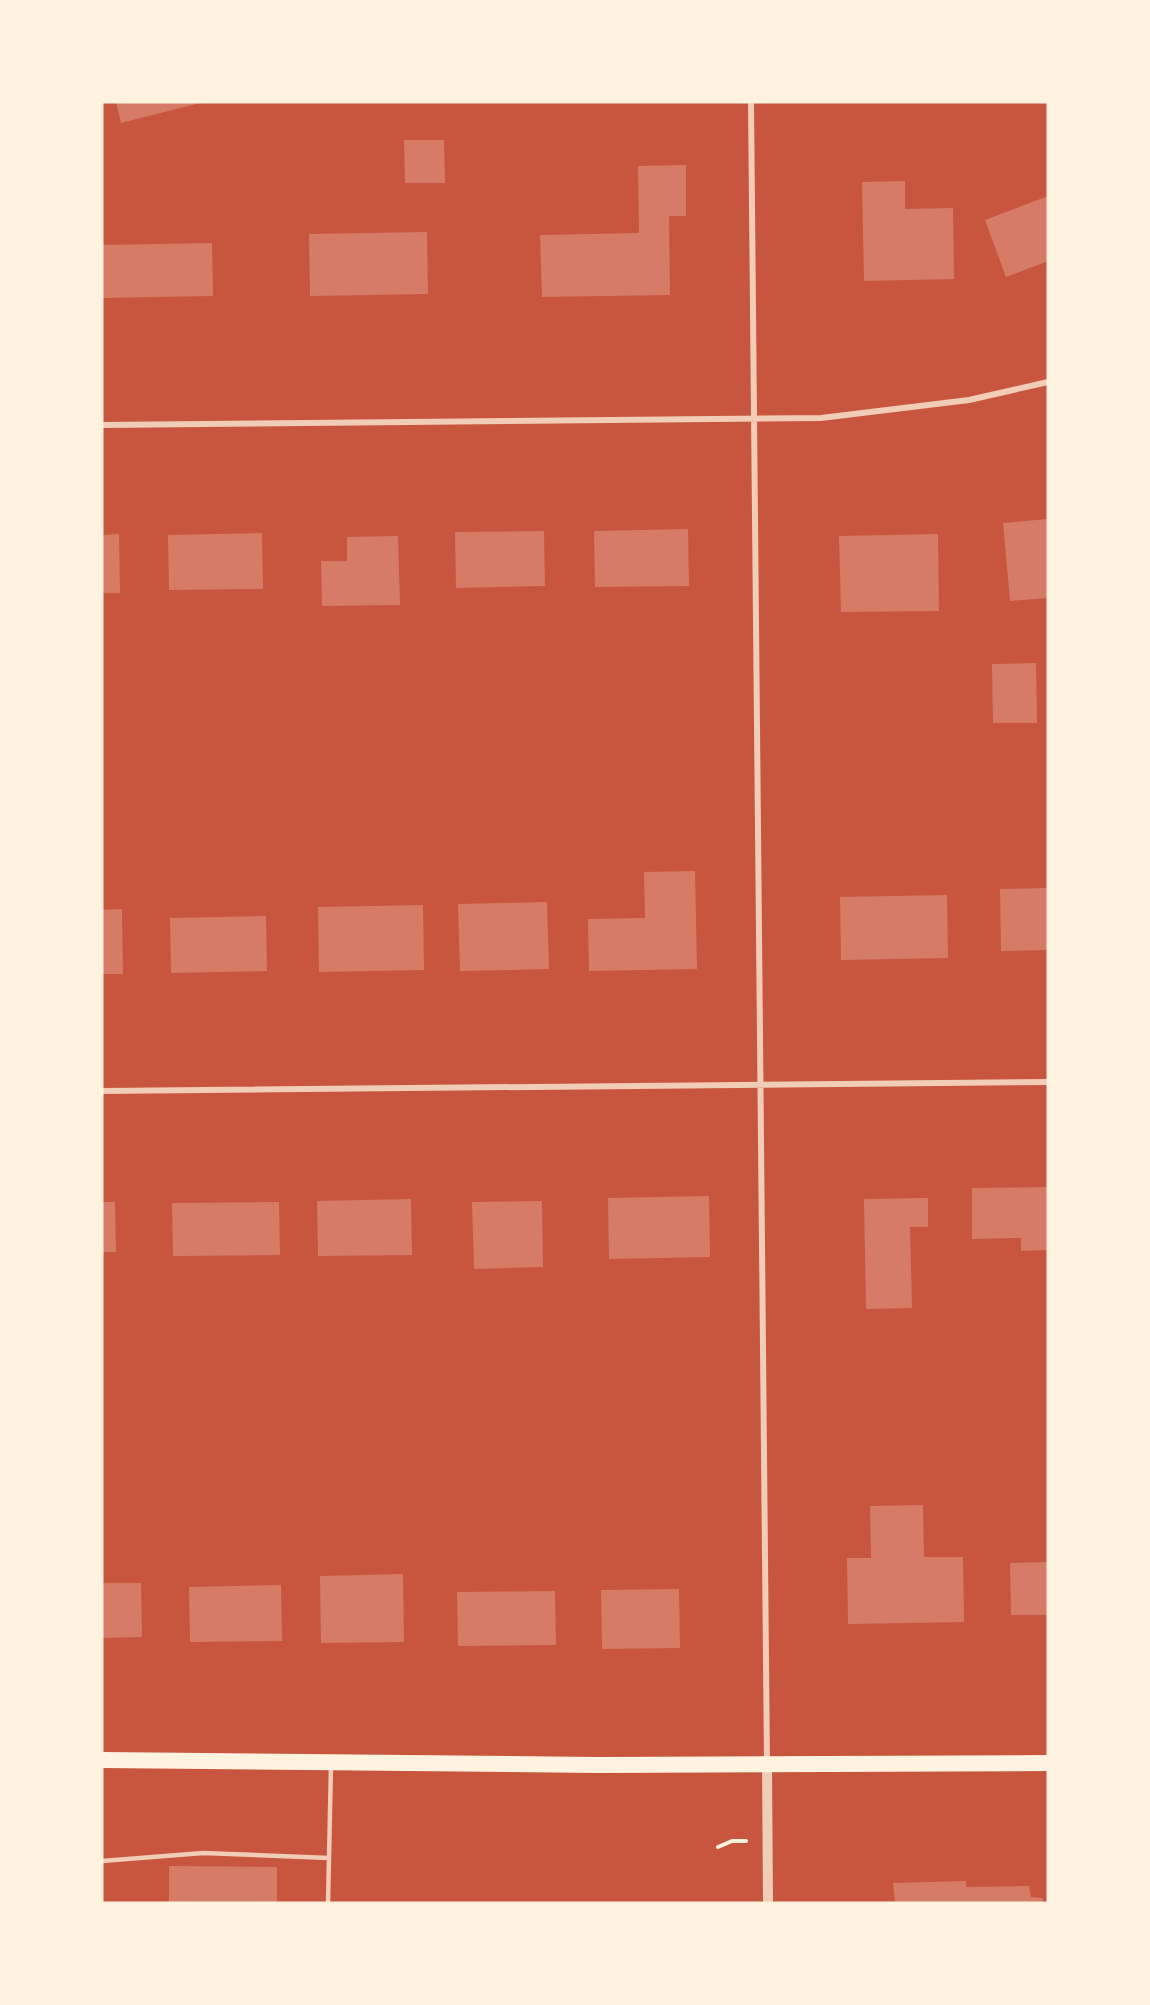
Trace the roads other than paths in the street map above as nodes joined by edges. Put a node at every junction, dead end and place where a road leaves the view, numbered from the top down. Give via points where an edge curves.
1 (751, 102) edge
2 (1048, 382) edge
3 (754, 419) junction
4 (102, 425) edge
5 (1048, 1082) edge
6 (760, 1085) junction
7 (102, 1091) edge
8 (102, 1760) edge
9 (331, 1762) junction
10 (1048, 1763) edge
11 (767, 1765) junction
12 (329, 1858) junction
13 (102, 1862) edge
14 (328, 1903) edge
15 (768, 1903) edge

1 - 3 street
2 - 3 street via 969,400 820,418
3 - 4 street
3 - 6 street
5 - 6 street
6 - 7 street
6 - 11 street
8 - 9 highway
9 - 11 highway
9 - 12 lane
10 - 11 highway
11 - 15 street
12 - 13 lane via 203,1853
12 - 14 lane

